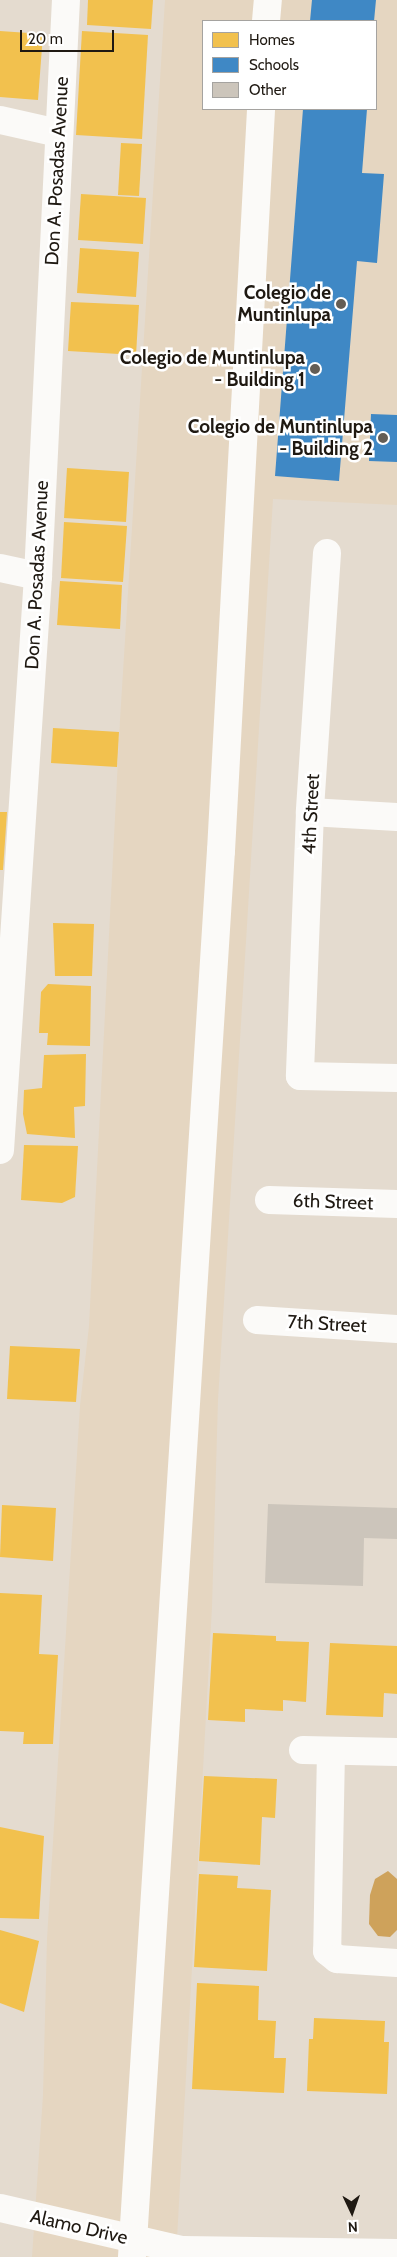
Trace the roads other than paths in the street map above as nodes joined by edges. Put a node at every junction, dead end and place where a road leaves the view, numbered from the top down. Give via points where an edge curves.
1 (66, 0) edge
2 (268, 0) edge
3 (266, 20) edge
4 (261, 110) edge
5 (0, 120) edge
6 (58, 133) junction
7 (327, 553) dead end
8 (0, 568) edge
9 (38, 576) junction
10 (310, 812) junction
11 (397, 817) edge
12 (397, 1078) edge
13 (0, 1150) edge
14 (269, 1200) dead end
15 (397, 1204) edge
16 (258, 1320) dead end
17 (397, 1328) edge
18 (303, 1750) dead end
19 (331, 1751) junction
20 (397, 1752) edge
21 (397, 1963) edge
22 (0, 2208) edge
23 (132, 2248) edge
24 (397, 2253) edge

1 - 6 street, Don A. Posadas Avenue
2 - 3 street
4 - 23 street via 221,851
5 - 6 street
6 - 9 street, Don A. Posadas Avenue
7 - 10 street, 4th Street
8 - 9 street
9 - 13 street, Don A. Posadas Avenue
10 - 11 street
10 - 12 street, 4th Street via 300,1076
14 - 15 street, 6th Street
16 - 17 street, 7th Street
18 - 19 street
19 - 20 street
19 - 21 street via 327,1951 337,1959
22 - 23 street, Alamo Drive
23 - 24 street, Alamo Drive via 207,2252

